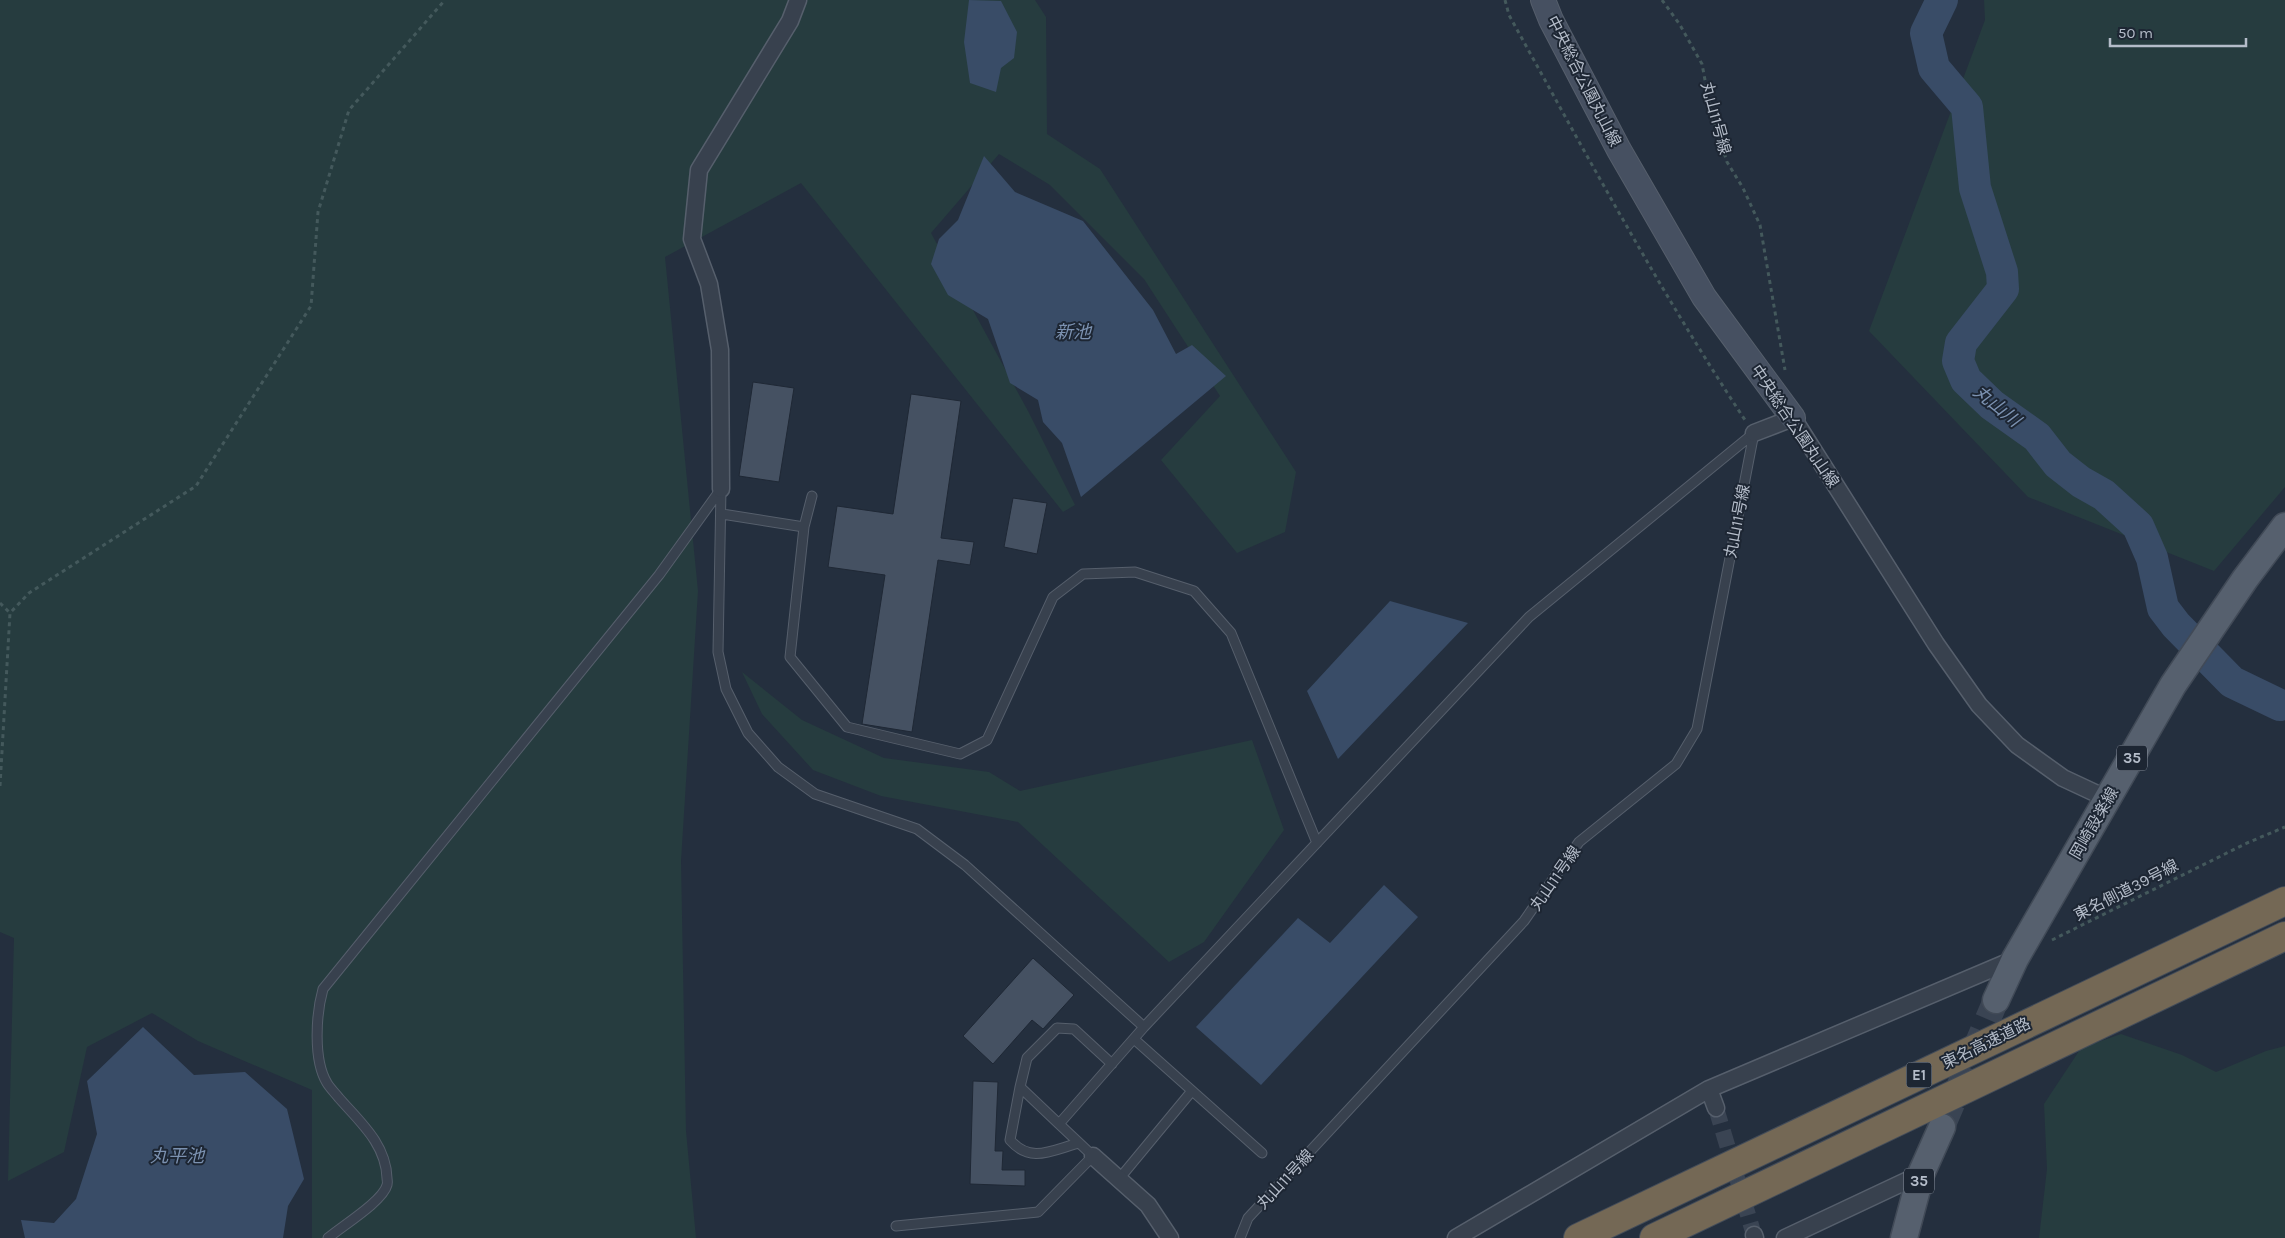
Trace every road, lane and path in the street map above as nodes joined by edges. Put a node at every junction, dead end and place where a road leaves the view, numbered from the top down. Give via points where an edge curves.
1 (445, 0) edge
2 (798, 0) edge
3 (1505, 0) edge
4 (1543, 0) edge
5 (1662, 0) edge
6 (1786, 380) dead end
7 (1793, 418) junction
8 (1754, 433) junction
9 (721, 490) junction
10 (812, 496) dead end
11 (722, 514) junction
12 (2285, 526) edge
13 (804, 528) junction
14 (0, 603) edge
15 (10, 614) junction
16 (0, 786) edge
17 (2108, 799) junction
18 (2285, 827) edge
19 (1317, 843) junction
20 (2285, 901) edge
21 (2277, 939) edge
22 (2051, 941) dead end
23 (2015, 959) junction
24 (1996, 1000) tunnel mouth
25 (1144, 1027) junction
26 (1134, 1039) junction
27 (1112, 1064) junction
28 (1020, 1087) junction
29 (1709, 1089) junction
30 (1191, 1092) junction
31 (1716, 1108) tunnel mouth
32 (1059, 1124) junction
33 (1942, 1127) tunnel mouth
34 (1079, 1143) junction
35 (1262, 1153) dead end
36 (1093, 1156) junction
37 (1921, 1174) junction
38 (1119, 1179) junction
39 (896, 1226) dead end
40 (328, 1238) edge
41 (1170, 1238) edge
42 (1240, 1238) edge
43 (1456, 1238) edge
44 (1578, 1238) edge
45 (1654, 1238) edge
46 (1785, 1238) edge
47 (1904, 1238) edge

1 - 15 path via 349,110 318,212 311,306 196,486 28,593
2 - 9 street via 790,21 699,170 692,239 709,284 720,350
3 - 8 path via 1514,24 1703,357
4 - 7 street, 中央総合公園丸山線 via 1619,150 1704,297
5 - 6 path, 丸山11号線 via 1702,64 1711,112 1727,162 1760,225
7 - 8 street
7 - 17 street, 中央総合公園丸山線 via 1979,706 2017,745 2063,778
8 - 19 lane via 1529,617
8 - 42 lane, 丸山11号線 via 1697,729 1676,764 1579,842 1524,921 1248,1218
9 - 11 lane
9 - 40 lane via 659,575 323,989 318,1017 318,1056 326,1083 371,1134 388,1167 388,1185 382,1194
10 - 13 lane
11 - 13 lane
11 - 25 lane via 718,652 726,689 748,733 778,767 815,794 917,829 965,865
12 - 17 main road, 岡崎設楽線 / 35 via 2173,685
13 - 19 lane via 790,657 847,727 960,754 987,740 1053,597 1084,574 1135,572 1194,591 1231,633
14 - 15 path
15 - 16 path
17 - 23 main road, 岡崎設楽線 / 35
18 - 22 path, 東名側道39号線
19 - 25 lane
20 - 44 highway, 東名高速道路 / E1
21 - 45 highway, 東名高速道路 / E1
23 - 24 main road, 岡崎設楽線 / 35
23 - 29 street
25 - 26 lane
26 - 27 lane
26 - 30 lane
27 - 28 lane via 1074,1029 1057,1028 1027,1058
27 - 32 lane
28 - 32 lane
28 - 34 lane via 1010,1140 1019,1150 1035,1155
29 - 31 street
29 - 43 street
30 - 35 lane
30 - 38 lane
32 - 34 lane
33 - 37 main road, 35
34 - 36 lane
36 - 38 street
36 - 39 lane via 1038,1212
37 - 46 street
37 - 47 main road, 35
38 - 41 street via 1148,1205

